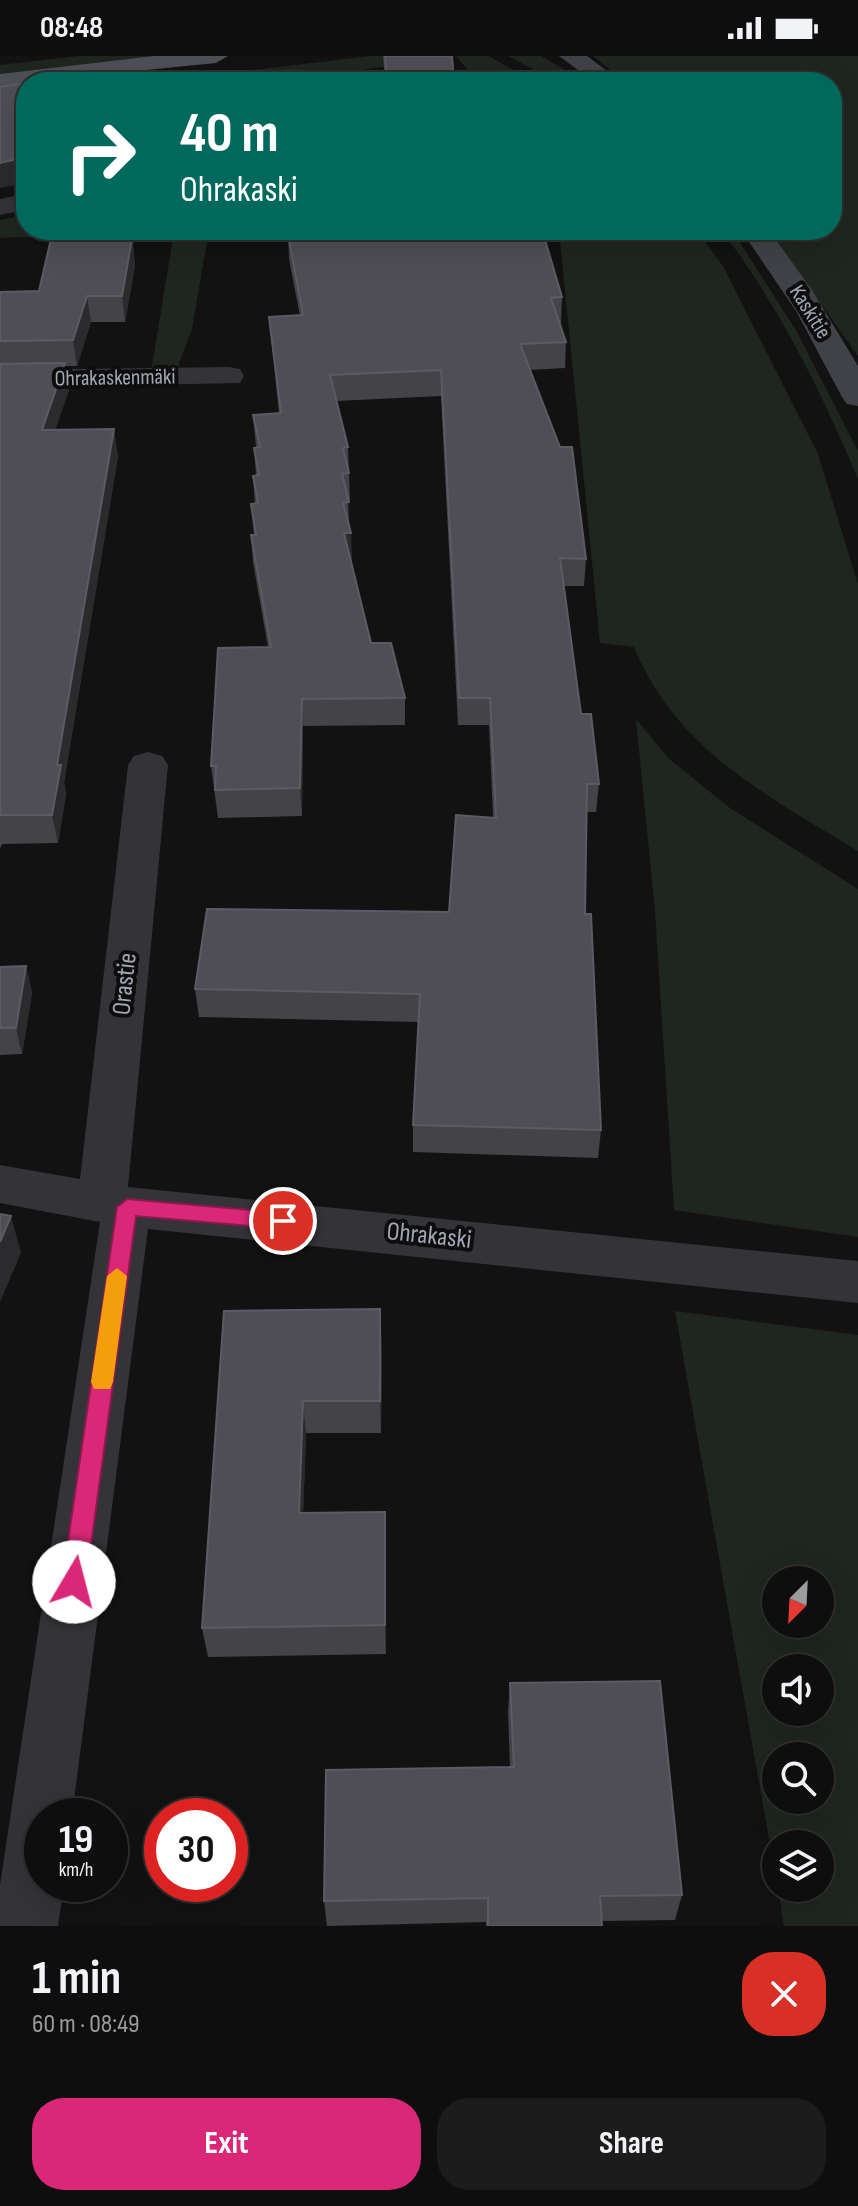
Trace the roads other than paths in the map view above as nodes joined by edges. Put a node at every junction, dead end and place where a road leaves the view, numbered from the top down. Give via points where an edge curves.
1 (216, 56) edge
2 (571, 56) edge
3 (78, 72) edge
4 (595, 72) edge
5 (763, 240) edge
6 (229, 376) dead end
7 (0, 379) edge
8 (858, 397) edge
9 (148, 765) dead end
10 (0, 1184) edge
11 (114, 1205) junction
12 (858, 1282) edge
13 (26, 1926) edge

1 - 3 main road
2 - 4 street
5 - 8 street, Kaskitie
6 - 7 street, Ohrakaskenmäki
9 - 11 street, Orastie
10 - 11 street, Ohrakaski
11 - 12 street, Ohrakaski
11 - 13 street, Orastie

